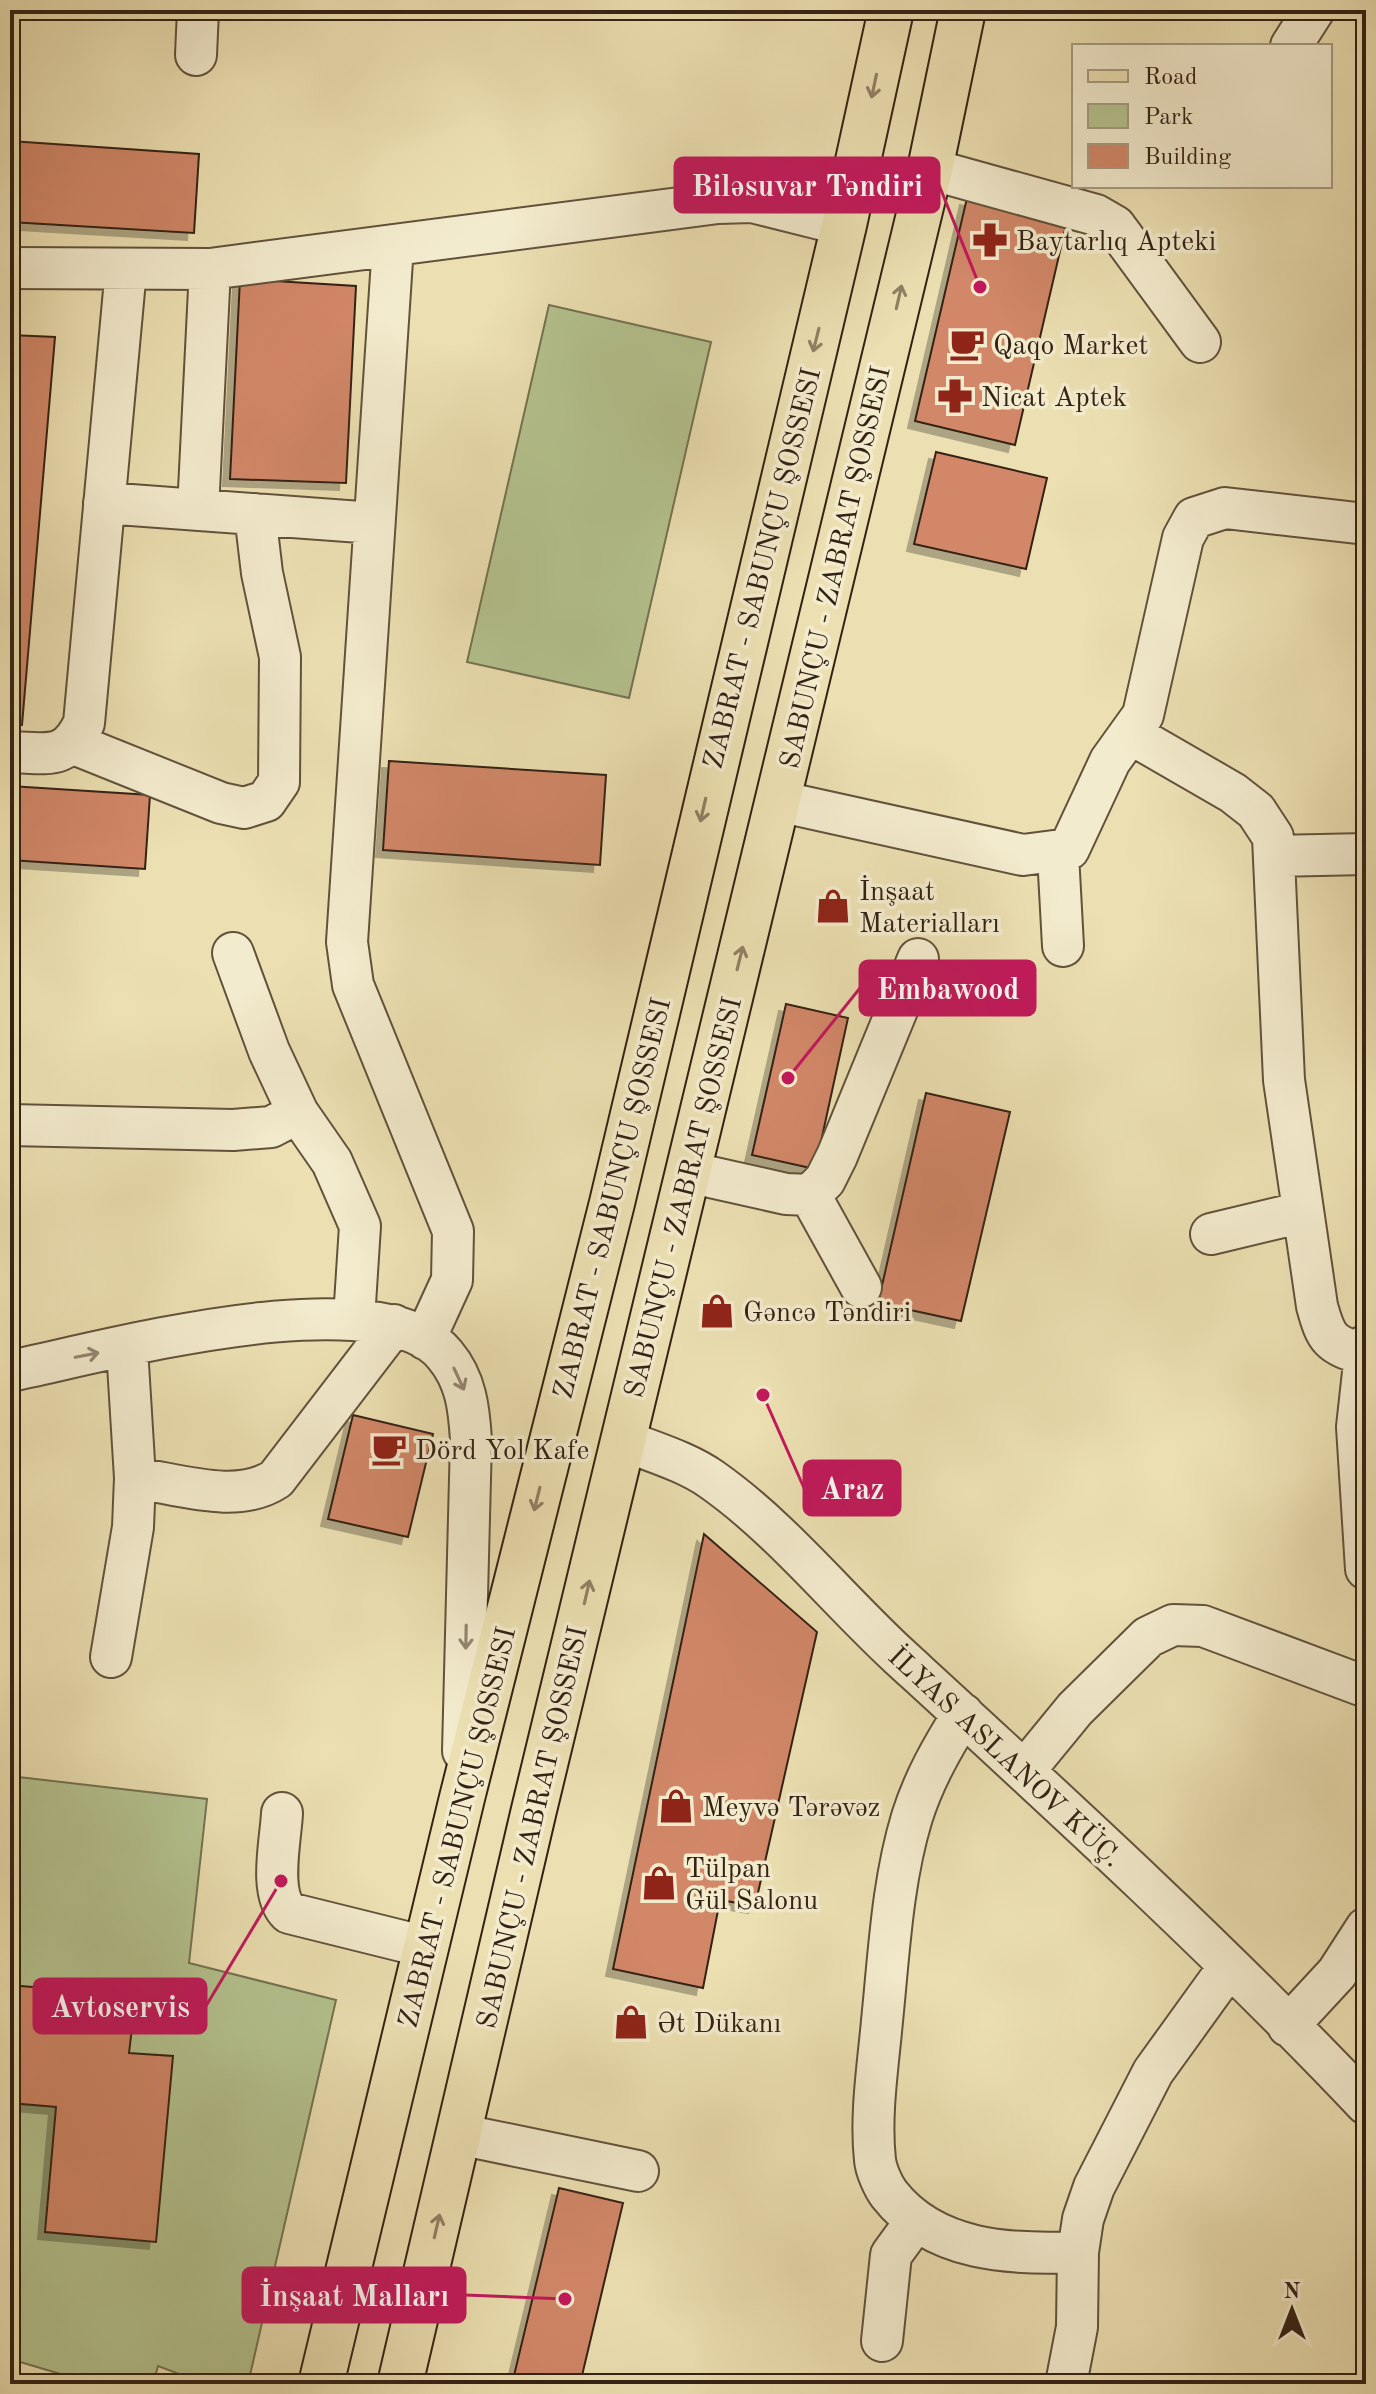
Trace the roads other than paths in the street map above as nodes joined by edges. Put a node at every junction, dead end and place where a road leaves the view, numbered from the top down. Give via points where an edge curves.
1 (198, 10) edge
2 (891, 10) edge
3 (963, 10) edge
4 (1314, 10) edge
5 (1292, 44) edge
6 (196, 55) dead end
7 (930, 169) junction
8 (844, 225) junction
9 (393, 245) junction
10 (10, 268) edge
11 (126, 269) junction
12 (210, 269) junction
13 (1200, 342) dead end
14 (104, 503) junction
15 (198, 510) junction
16 (255, 514) junction
17 (374, 523) junction
18 (1366, 524) edge
19 (1131, 734) junction
20 (74, 744) junction
21 (10, 752) edge
22 (778, 801) junction
23 (1058, 854) junction
24 (1366, 854) edge
25 (1274, 856) junction
26 (1063, 946) dead end
27 (233, 953) dead end
28 (918, 959) dead end
29 (298, 1113) junction
30 (10, 1125) edge
31 (688, 1172) junction
32 (810, 1195) junction
33 (1303, 1212) junction
34 (1211, 1234) dead end
35 (861, 1287) dead end
36 (354, 1319) junction
37 (409, 1332) junction
38 (127, 1348) junction
39 (1365, 1350) edge
40 (10, 1371) edge
41 (623, 1440) junction
42 (135, 1478) junction
43 (1366, 1569) edge
44 (111, 1657) dead end
45 (1366, 1687) edge
46 (963, 1714) junction
47 (1025, 1770) junction
48 (462, 1798) junction
49 (282, 1813) dead end
50 (1366, 1928) edge
51 (426, 1947) junction
52 (1228, 1968) junction
53 (1288, 2026) junction
54 (1366, 2104) edge
55 (458, 2134) junction
56 (638, 2171) dead end
57 (915, 2222) junction
58 (1078, 2252) junction
59 (882, 2341) dead end
60 (321, 2384) edge
61 (400, 2384) edge
62 (1066, 2384) edge

1 - 6 street
2 -> 8 main road, ZABRAT - SABUNÇU ŞOSSESI
3 - 7 main road, SABUNÇU - ZABRAT ŞOSSESI
4 - 5 street
7 - 13 street via 1096,215 1115,226
22 -> 7 main road, SABUNÇU - ZABRAT ŞOSSESI
8 - 9 street via 752,202 718,203
8 -> 48 main road, ZABRAT - SABUNÇU ŞOSSESI via 612,1203
9 - 12 street
9 - 17 street
10 - 11 street
11 - 12 street
11 - 14 street
12 - 15 street
14 - 15 street
14 - 20 street via 84,723
15 - 16 street
16 - 17 street
16 - 20 street via 280,657 279,782 266,801 244,808 221,803
17 - 37 street via 347,942 353,985 453,1231 452,1280
18 - 19 street via 1225,508 1194,518 1183,538 1143,715
19 - 23 street via 1096,788 1078,838
19 - 25 street via 1256,811 1273,837
20 - 21 street via 54,754
22 - 23 street via 1023,855
31 -> 22 main road, SABUNÇU - ZABRAT ŞOSSESI
23 - 26 street
24 - 25 street
25 - 33 street via 1279,1023
27 - 29 street
28 - 32 street via 837,1156
29 - 30 street via 271,1127 233,1130
29 - 36 street via 332,1162 360,1226
31 - 32 street
31 - 41 main road, SABUNÇU - ZABRAT ŞOSSESI
32 - 35 street
33 - 34 street
33 - 39 street via 1324,1332 1339,1348
36 - 37 street
36 - 38 street via 272,1321
37 - 42 street via 263,1488 243,1493
37 -> 48 street via 444,1352 461,1378 468,1402
40 -> 38 street
38 - 42 street
39 - 43 street via 1357,1427
41 - 46 street, İLYAS ASLANOV KÜÇ. via 710,1478
55 -> 41 main road, SABUNÇU - ZABRAT ŞOSSESI
42 - 44 street via 133,1527
45 - 47 street via 1203,1626 1173,1625 1148,1637 1085,1698
46 - 47 street, İLYAS ASLANOV KÜÇ.
46 - 57 street via 930,1767 894,1898 875,2100 875,2163 887,2192
47 - 52 street, İLYAS ASLANOV KÜÇ.
48 - 51 main road, ZABRAT - SABUNÇU ŞOSSESI
49 - 51 street via 279,1887 282,1906 289,1913
50 - 53 street via 1337,1973
51 - 60 main road, ZABRAT - SABUNÇU ŞOSSESI
52 - 53 street, İLYAS ASLANOV KÜÇ.
52 - 58 street via 1137,2097 1094,2187
53 - 54 street, İLYAS ASLANOV KÜÇ.
55 - 56 street
61 -> 55 main road, SABUNÇU - ZABRAT ŞOSSESI
57 - 58 street via 946,2237 999,2251
57 - 59 street via 891,2255
58 - 62 street via 1077,2327

